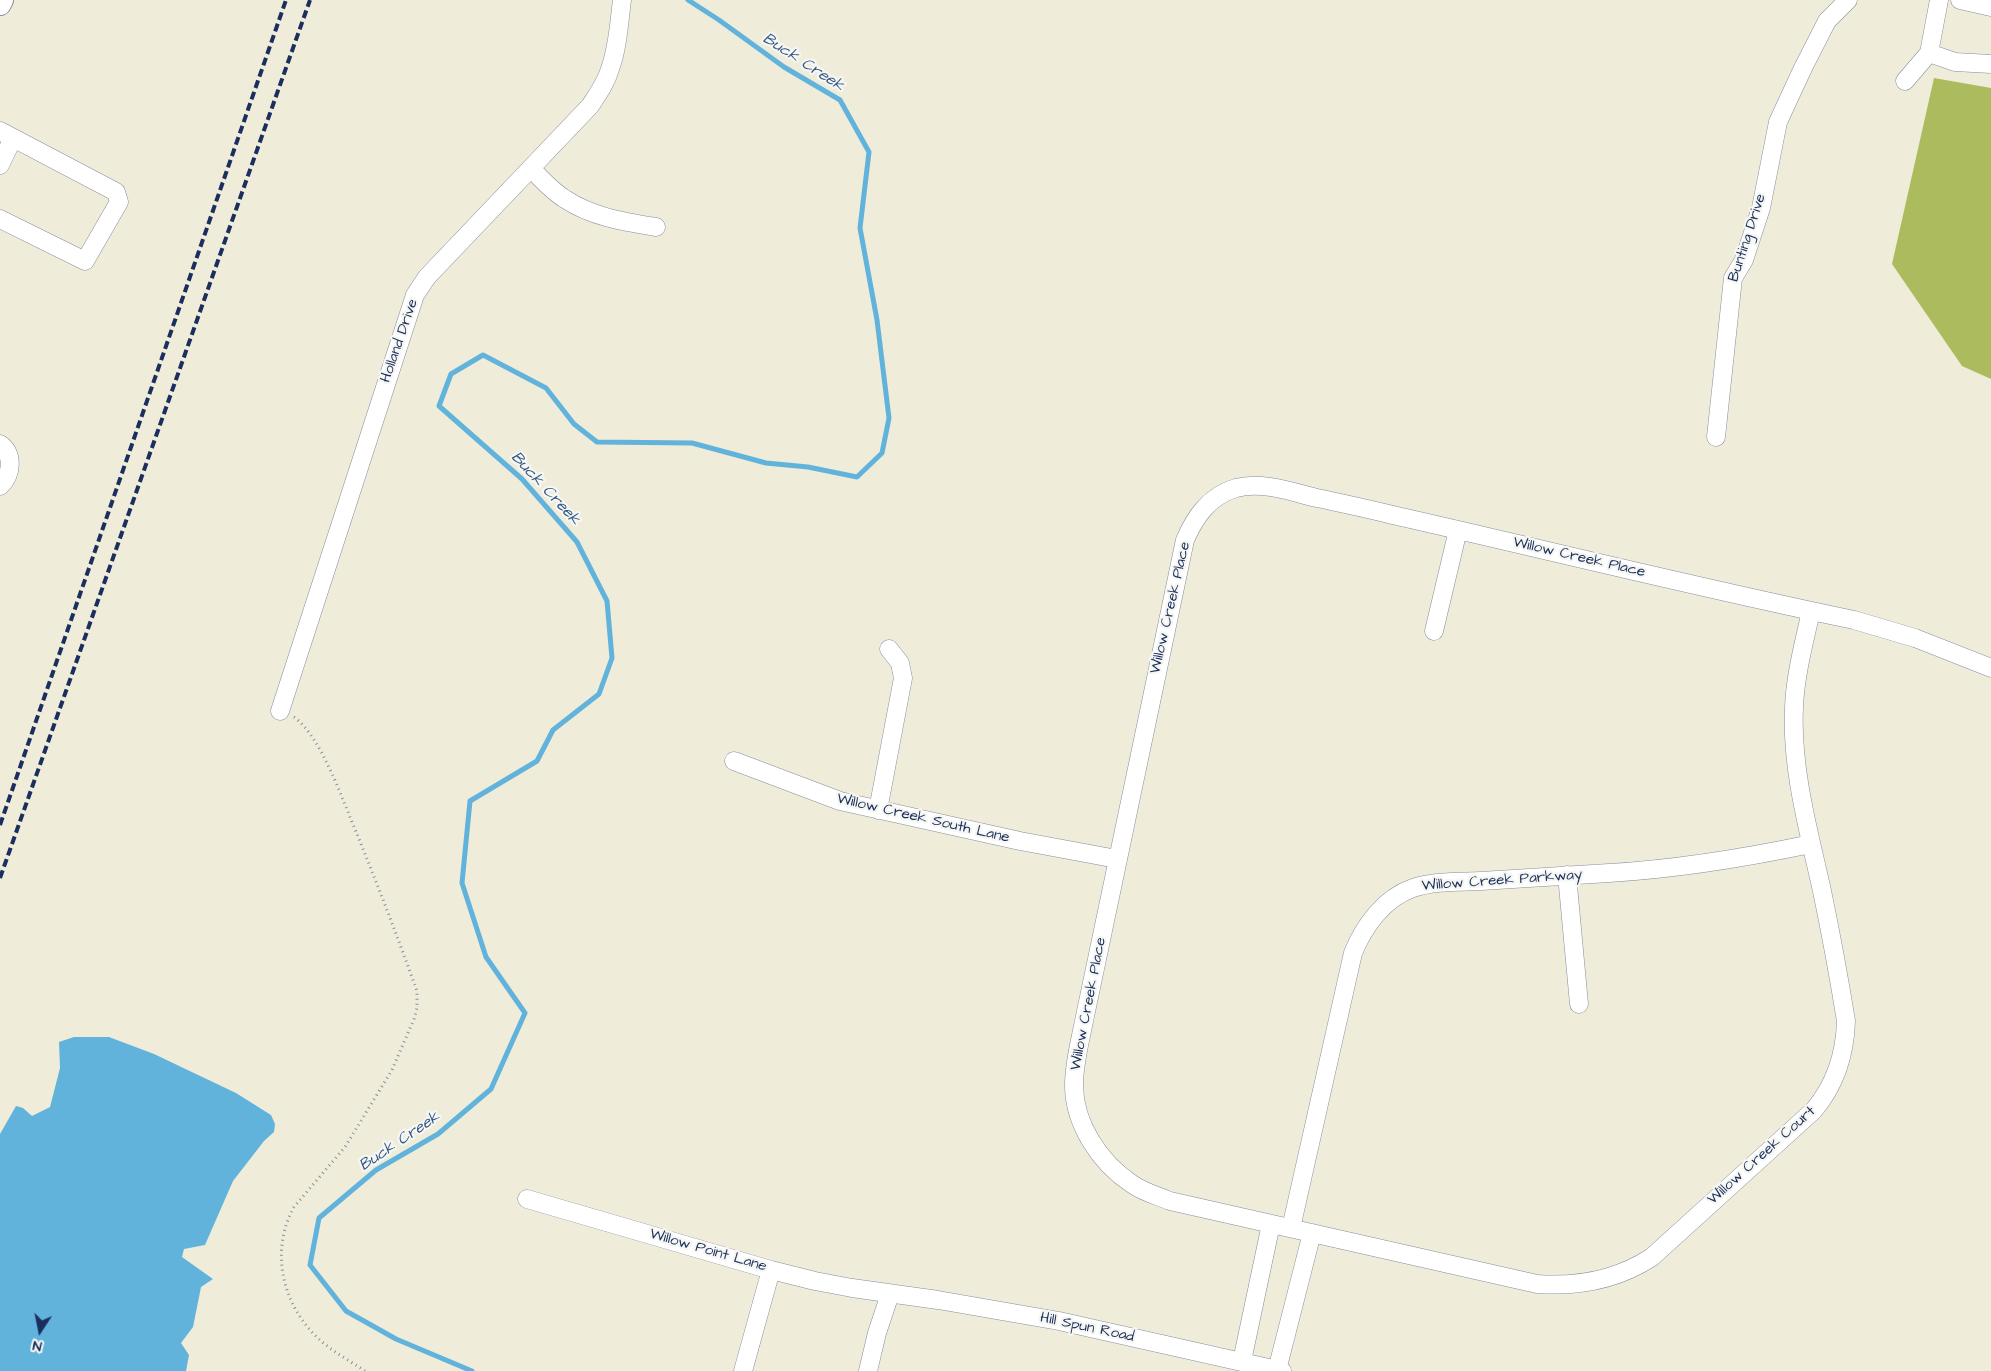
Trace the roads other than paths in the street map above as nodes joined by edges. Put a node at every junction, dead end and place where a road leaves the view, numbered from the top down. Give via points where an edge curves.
1 (2, 0) edge
2 (622, 0) edge
3 (1848, 0) edge
4 (1939, 0) edge
5 (1960, 0) edge
6 (0, 4) edge
7 (1991, 7) edge
8 (1929, 53) junction
9 (1991, 64) edge
10 (1905, 81) dead end
11 (7, 134) edge
12 (0, 165) edge
13 (531, 168) junction
14 (0, 219) edge
15 (656, 227) dead end
16 (1716, 437) dead end
17 (0, 444) edge
18 (0, 486) edge
19 (1458, 530) junction
20 (1811, 611) junction
21 (1434, 632) dead end
22 (889, 649) dead end
23 (1991, 668) edge
24 (280, 711) road end
25 (734, 761) dead end
26 (878, 810) junction
27 (1811, 844) junction
28 (1116, 859) junction
29 (1567, 875) junction
30 (1579, 1004) dead end
31 (527, 1199) dead end
32 (1271, 1224) junction
33 (1292, 1228) junction
34 (1312, 1233) junction
35 (771, 1270) junction
36 (890, 1294) junction
37 (1242, 1361) junction
38 (1279, 1370) edge
39 (743, 1371) edge
40 (868, 1371) edge

1 - 6 main road
2 - 13 street, Holland Drive via 615,53 603,86 590,106
3 - 16 street, Bunting Drive via 1827,21 1778,122 1761,208 1744,260 1733,278
4 - 8 street
5 - 7 street
8 - 9 street via 1955,62
8 - 10 street
11 - 12 street
11 - 14 street via 116,192 119,202 85,261
13 - 15 street via 549,187 586,210 623,222
13 - 24 street, Holland Drive via 426,277 415,295
17 - 18 street via 5,447 11,466 8,479
19 - 20 street, Willow Creek Place
19 - 21 street
19 - 28 street, Willow Creek Place via 1272,488 1252,486 1235,489 1207,504 1194,520 1185,540
20 - 23 street, Willow Creek Place via 1915,638
20 - 27 street, Willow Creek Court via 1794,709 1798,780
22 - 26 street via 900,663 903,678
25 - 26 street, Willow Creek South Lane via 818,794
26 - 28 street, Willow Creek South Lane
27 - 29 street, Willow Creek Parkway via 1692,866
27 - 34 street, Willow Creek Court via 1846,1022 1841,1060 1828,1091 1814,1110 1652,1257 1636,1268 1602,1280 1558,1286
28 - 32 street, Willow Creek Place via 1075,1069 1079,1115 1098,1152 1132,1185 1170,1201
29 - 30 street
29 - 33 street, Willow Creek Parkway via 1420,886 1400,895 1372,918 1353,953
31 - 35 street, Willow Point Lane
32 - 33 street, Willow Creek Place
32 - 37 street
33 - 34 street, Willow Creek Court
34 - 38 street
35 - 36 street, Willow Point Lane
35 - 39 street
36 - 37 street, Hill Spun Road via 1059,1322
36 - 40 street
37 - 38 street, Hill Spun Road

